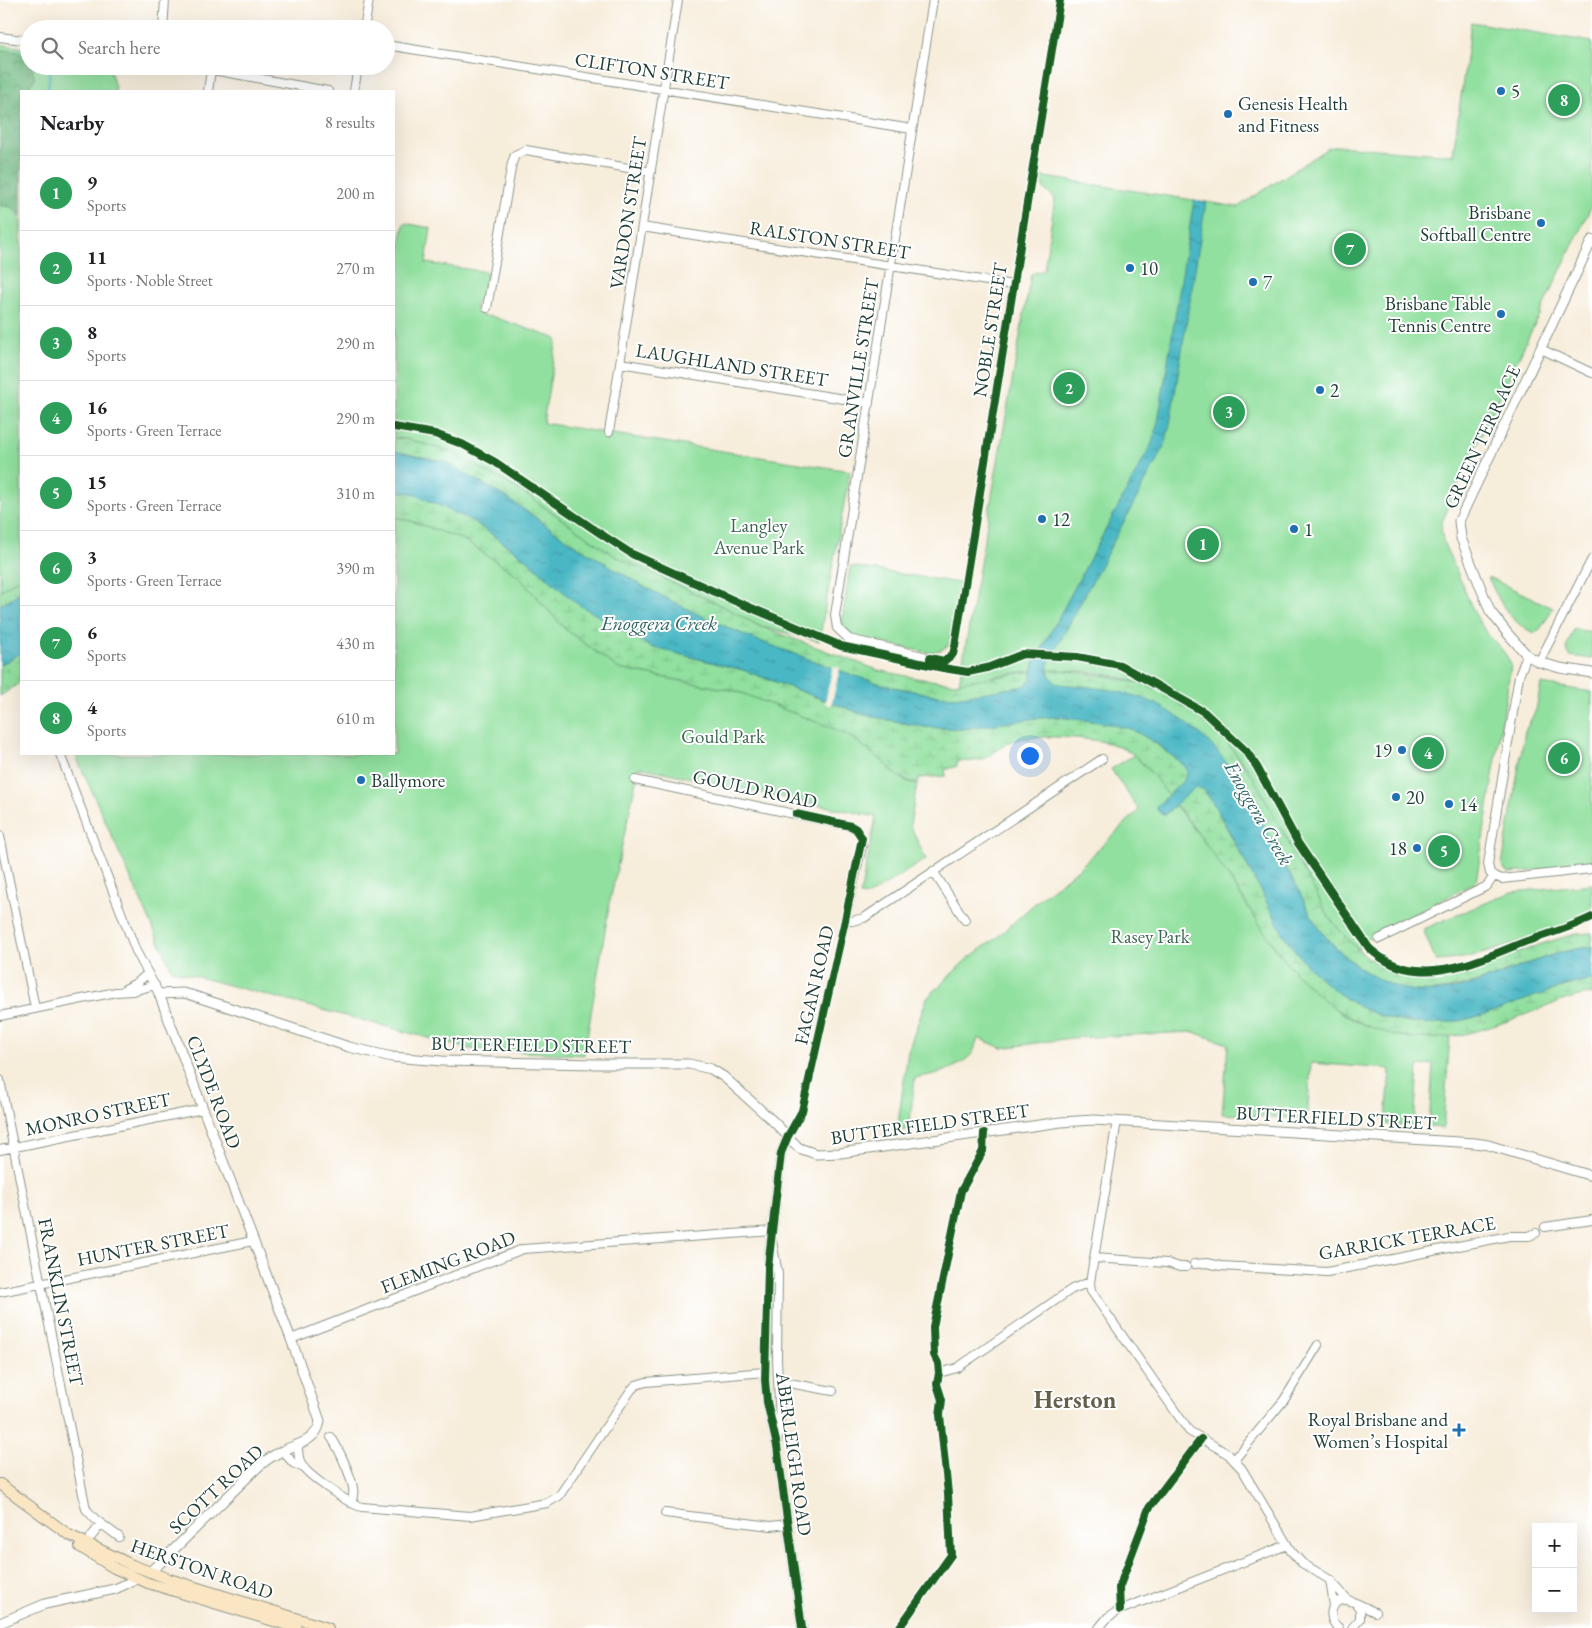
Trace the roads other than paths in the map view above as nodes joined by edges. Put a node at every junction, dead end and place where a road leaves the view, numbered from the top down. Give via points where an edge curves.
1 (165, 0) edge
2 (369, 0) edge
3 (678, 0) edge
4 (933, 0) edge
5 (1060, 0) edge
6 (164, 20) edge
7 (366, 20) edge
8 (0, 37) edge
9 (20, 40) edge
10 (395, 46) edge
11 (210, 75) edge
12 (239, 75) edge
13 (357, 75) edge
14 (664, 89) junction
15 (208, 90) edge
16 (322, 90) edge
17 (354, 90) edge
18 (912, 129) junction
19 (651, 172) junction
20 (642, 228) junction
21 (1592, 240) edge
22 (890, 266) junction
23 (1013, 285) junction
24 (487, 308) dead end
25 (1541, 349) junction
26 (620, 363) junction
27 (1592, 373) edge
28 (869, 403) junction
29 (609, 432) dead end
30 (1592, 559) edge
31 (1527, 655) junction
32 (944, 661) joint
33 (1539, 662) junction
34 (1592, 673) edge
35 (60, 755) edge
36 (1102, 759) dead end
37 (635, 780) dead end
38 (0, 836) edge
39 (862, 838) joint
40 (1592, 869) edge
41 (933, 871) junction
42 (1494, 876) junction
43 (845, 920) junction
44 (965, 920) dead end
45 (1379, 939) dead end
46 (148, 973) junction
47 (157, 989) junction
48 (116, 992) junction
49 (34, 1008) junction
50 (0, 1016) edge
51 (0, 1080) edge
52 (203, 1109) junction
53 (1117, 1121) junction
54 (984, 1133) junction
55 (788, 1136) junction
56 (13, 1148) junction
57 (0, 1150) edge
58 (1592, 1176) edge
59 (1592, 1220) edge
60 (1545, 1227) dead end
61 (1536, 1233) dead end
62 (772, 1234) junction
63 (253, 1241) junction
64 (1094, 1258) junction
65 (1090, 1282) junction
66 (41, 1284) junction
67 (0, 1292) edge
68 (291, 1339) junction
69 (1318, 1346) dead end
70 (765, 1372) junction
71 (939, 1373) junction
72 (778, 1381) junction
73 (832, 1391) dead end
74 (331, 1437) dead end
75 (1201, 1439) junction
76 (302, 1443) junction
77 (777, 1446) junction
78 (283, 1451) junction
79 (1235, 1460) junction
80 (306, 1469) junction
81 (0, 1484) edge
82 (351, 1503) junction
83 (665, 1513) dead end
84 (101, 1524) junction
85 (787, 1524) junction
86 (69, 1535) junction
87 (91, 1537) dead end
88 (119, 1537) dead end
89 (1287, 1545) junction
90 (149, 1572) junction
91 (137, 1579) junction
92 (1330, 1580) junction
93 (1348, 1600) junction
94 (241, 1601) junction
95 (1334, 1605) junction
96 (1357, 1605) junction
97 (1120, 1610) junction
98 (0, 1623) edge
99 (1355, 1626) edge
100 (292, 1627) edge
101 (328, 1628) edge
102 (802, 1628) edge
103 (899, 1628) edge
104 (1099, 1628) edge
105 (1339, 1628) edge

1 - 6 street
2 - 7 street
3 - 14 street, VARDON STREET
4 - 18 street, GRANVILLE STREET
5 - 23 street, NOBLE STREET
8 - 9 street
10 - 14 street, CLIFTON STREET
11 - 15 street
12 - 16 street
13 - 17 street
14 - 18 street, CLIFTON STREET
14 - 19 street, VARDON STREET
18 - 22 street, GRANVILLE STREET
19 - 20 street, VARDON STREET
19 - 24 street via 526,150 515,155
20 - 22 street, RALSTON STREET
20 - 26 street, VARDON STREET
21 - 25 street, GREEN TERRACE
22 - 23 street, RALSTON STREET
22 - 28 street, GRANVILLE STREET
23 - 32 street, NOBLE STREET via 955,646 953,654
25 - 27 street
25 - 31 street, GREEN TERRACE via 1459,522 1461,538 1490,611
26 - 28 street, LAUGHLAND STREET
26 - 29 street, VARDON STREET
28 - 32 street, GRANVILLE STREET via 835,615 837,628 844,636 860,643
30 - 33 street
31 - 33 street, GREEN TERRACE
31 - 42 street via 1519,676 1488,864
33 - 34 street, GREEN TERRACE
35 - 46 street, CLYDE ROAD via 136,951
36 - 41 street
37 - 39 street, GOULD ROAD via 845,825 856,829
38 - 49 street
39 - 43 street, FAGAN ROAD
40 - 42 street via 1502,879
41 - 43 street via 864,918
41 - 44 street
42 - 45 street via 1487,886
43 - 55 street, FAGAN ROAD via 802,1111
46 - 47 street, CLYDE ROAD
46 - 48 street via 137,983
47 - 48 street
47 - 52 street, CLYDE ROAD
47 - 55 street, BUTTERFIELD STREET via 186,993 349,1047 392,1057 442,1061 701,1066 724,1077
48 - 49 street
49 - 50 street
51 - 56 street, FRANKLIN STREET
52 - 56 street, MONRO STREET
52 - 63 street, CLYDE ROAD
53 - 54 street, BUTTERFIELD STREET via 1075,1120
53 - 58 street, BUTTERFIELD STREET via 1488,1144
53 - 64 street
54 - 55 street, BUTTERFIELD STREET via 820,1155 799,1148
54 - 71 street via 983,1152 961,1191 932,1327
55 - 62 street, ABERLEIGH ROAD via 781,1153
56 - 57 street, MONRO STREET
56 - 66 street, FRANKLIN STREET
59 - 60 street
61 - 64 street, GARRICK TERRACE via 1321,1272 1204,1263 1180,1267
62 - 68 street, FLEMING ROAD via 523,1249
62 - 70 street, ABERLEIGH ROAD
62 - 72 street, ABERLEIGH ROAD via 778,1271
63 - 66 street, HUNTER STREET
63 - 68 street, CLYDE ROAD
64 - 65 street
65 - 71 street via 1072,1289 958,1368
65 - 75 street via 1093,1295 1185,1426
66 - 67 street, HUNTER STREET
66 - 84 street, FRANKLIN STREET via 86,1509
68 - 76 street, CLYDE ROAD via 320,1417 317,1432
69 - 79 street via 1284,1400
70 - 77 street, ABERLEIGH ROAD via 767,1402
70 - 82 street, SCOTT ROAD via 636,1385 559,1496 547,1504 470,1516 362,1507
71 - 103 street via 937,1384 942,1400 940,1415 951,1555
72 - 73 street
72 - 77 street, ABERLEIGH ROAD via 780,1422
74 - 82 street via 353,1486
75 - 79 street
75 - 97 street via 1149,1508 1119,1588
76 - 78 street, SCOTT ROAD
76 - 80 street via 300,1460
77 - 85 street, ABERLEIGH ROAD
78 - 80 street, SCOTT ROAD via 293,1463
78 - 90 street, SCOTT ROAD via 259,1466
79 - 89 street
80 - 82 street, SCOTT ROAD
81 - 86 main road, HERSTON ROAD
83 - 85 street via 771,1526
84 - 87 street
84 - 88 street, FRANKLIN STREET
85 - 102 street, ABERLEIGH ROAD
86 - 90 main road, HERSTON ROAD
86 - 91 main road, HERSTON ROAD via 91,1555
89 - 92 street via 1302,1562
89 - 97 street
90 - 91 main road
90 - 94 main road, HERSTON ROAD
91 - 98 street via 115,1589 45,1604
91 - 100 main road, HERSTON ROAD
92 - 93 street
92 - 95 street
93 - 95 street
93 - 96 street
94 - 100 main road
94 - 101 main road, HERSTON ROAD
95 - 105 street via 1331,1619
96 - 99 street via 1361,1614
96 - 99 street via 1375,1612
97 - 104 street

